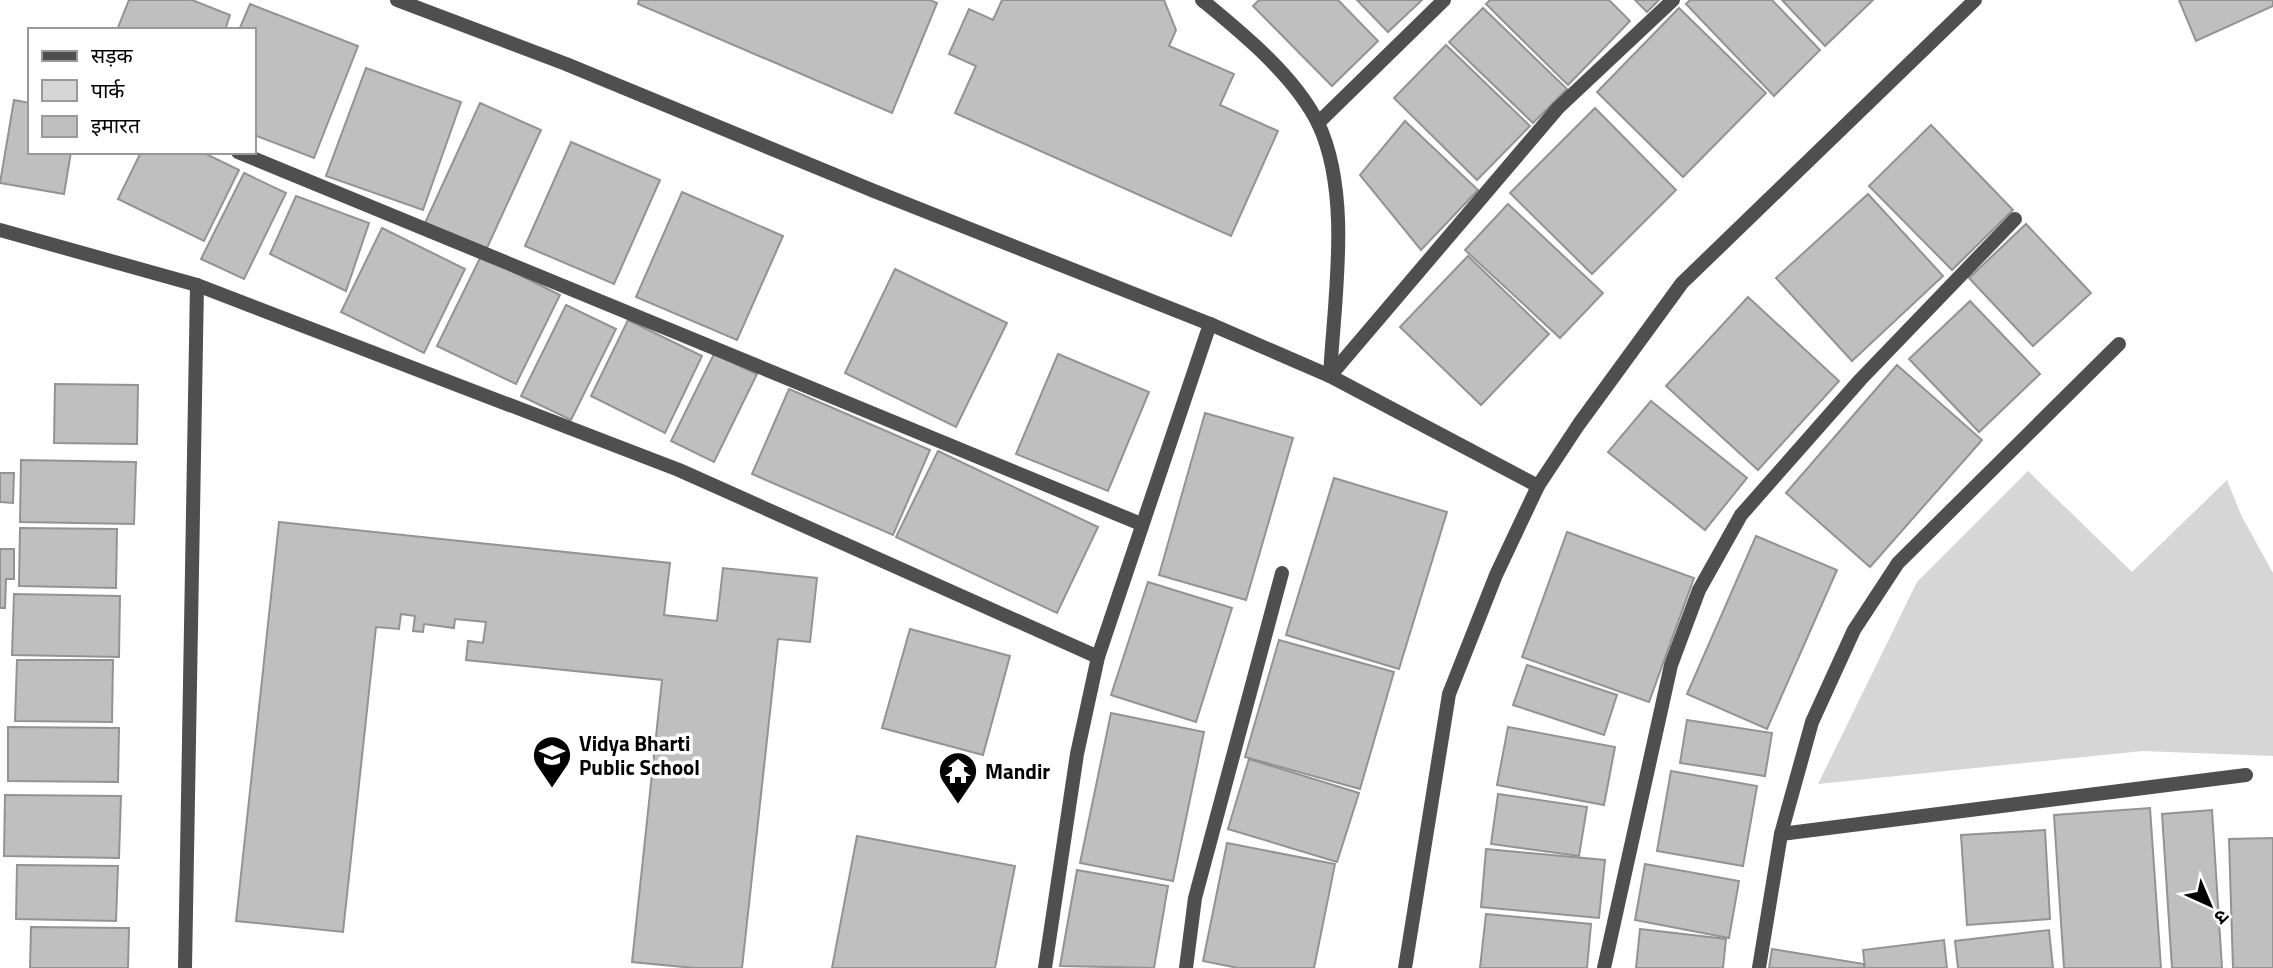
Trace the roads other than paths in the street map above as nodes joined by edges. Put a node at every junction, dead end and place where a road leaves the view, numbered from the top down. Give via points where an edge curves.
1 (397, 0) edge
2 (1202, 0) edge
3 (1444, 0) edge
4 (1673, 0) edge
5 (1975, 0) edge
6 (1318, 123) junction
7 (243, 154) edge
8 (2015, 219) dead end
9 (0, 230) edge
10 (197, 285) junction
11 (1210, 324) junction
12 (2119, 344) dead end
13 (1330, 376) junction
14 (1538, 486) junction
15 (1141, 524) junction
16 (1282, 573) dead end
17 (1098, 657) junction
18 (2246, 775) dead end
19 (1782, 834) junction
20 (185, 968) edge
21 (1045, 968) edge
22 (1186, 968) edge
23 (1405, 968) edge
24 (1604, 968) edge
25 (1759, 968) edge

1 - 11 street
2 - 6 street via 1250,40
3 - 6 street
4 - 13 street via 1558,108
5 - 14 street via 1682,283
6 - 13 street via 1332,170 1338,230
7 - 15 street
8 - 24 street via 1860,380 1741,515 1699,590 1671,665
9 - 10 street
10 - 17 street via 679,470
10 - 20 street
11 - 13 street
11 - 15 street
12 - 19 street via 1898,563 1854,630 1812,722
13 - 14 street
14 - 23 street via 1496,575 1449,694
15 - 17 street
16 - 22 street via 1195,898
17 - 21 street via 1077,754
18 - 19 street
19 - 25 street

